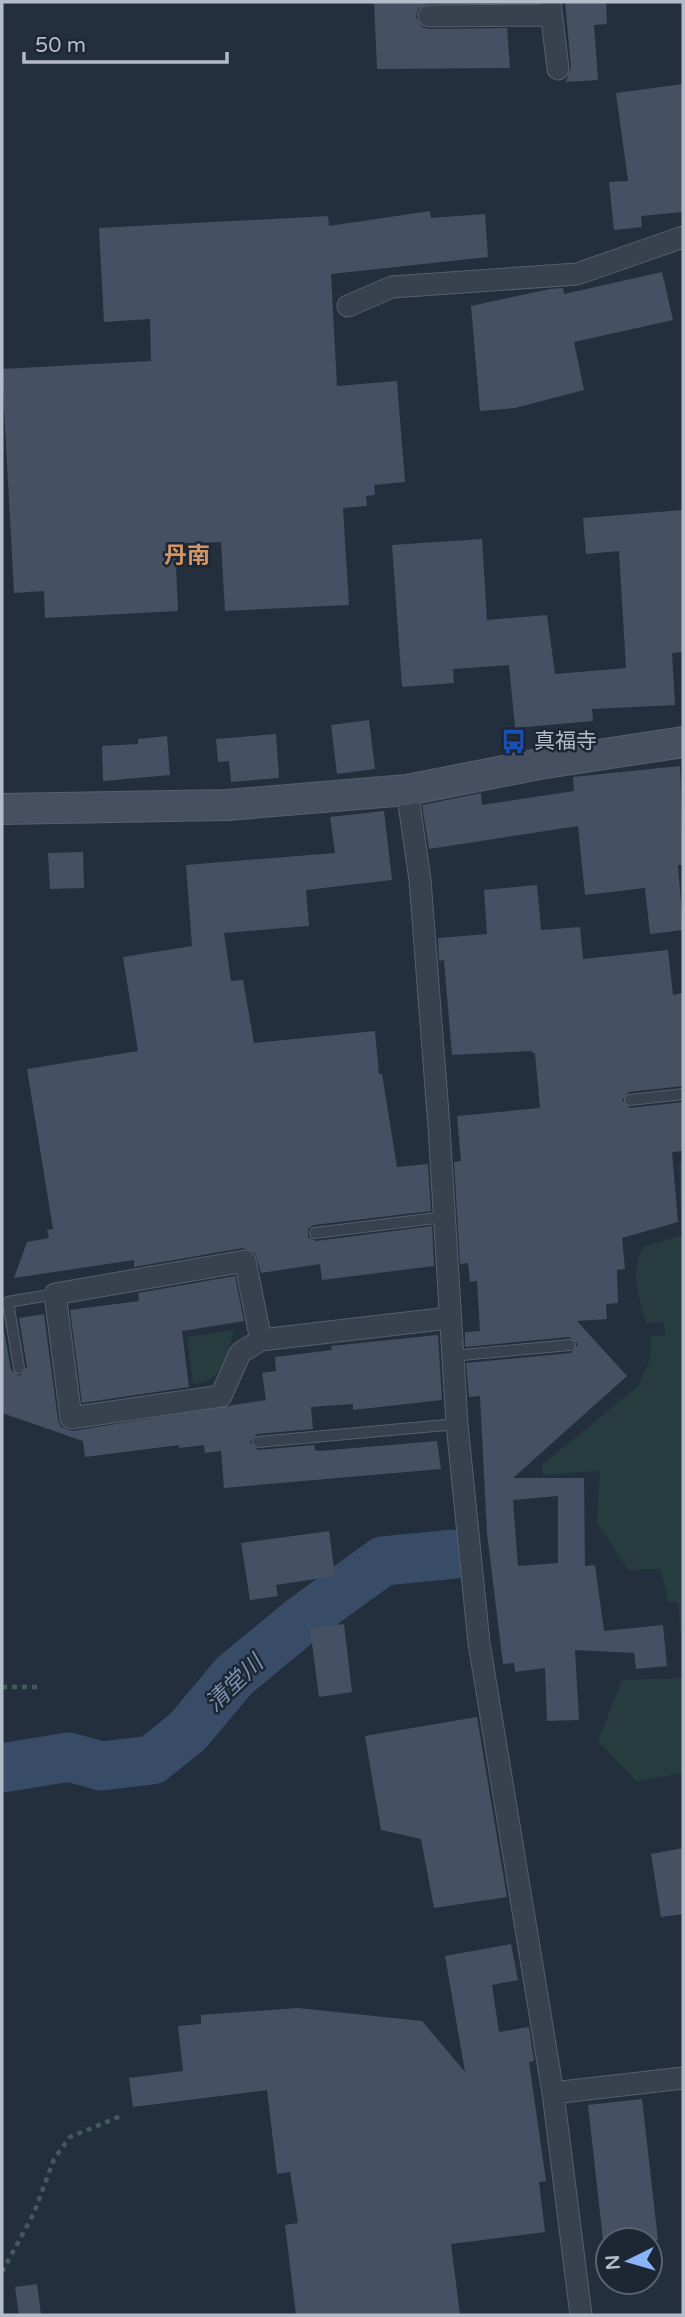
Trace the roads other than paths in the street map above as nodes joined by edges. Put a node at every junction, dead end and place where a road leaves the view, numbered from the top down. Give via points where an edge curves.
1 (550, 8) edge
2 (429, 16) dead end
3 (558, 69) dead end
4 (683, 237) edge
5 (348, 306) dead end
6 (683, 742) edge
7 (407, 790) junction
8 (2, 809) edge
9 (683, 1094) edge
10 (630, 1100) dead end
11 (444, 1217) junction
12 (315, 1233) dead end
13 (54, 1294) junction
14 (449, 1318) junction
15 (261, 1340) junction
16 (570, 1345) dead end
17 (452, 1356) junction
18 (19, 1368) dead end
19 (457, 1424) junction
20 (258, 1442) dead end
21 (683, 2078) edge
22 (553, 2094) junction
23 (581, 2315) edge

1 - 2 street
1 - 3 street
4 - 5 street via 577,274 392,288
6 - 7 street
7 - 8 street via 227,805
7 - 11 street via 421,894
9 - 10 lane
11 - 12 lane
11 - 14 street
13 - 15 street via 245,1261
13 - 15 street via 71,1418 221,1396 240,1353
13 - 18 lane via 8,1302
14 - 15 street
14 - 17 street
16 - 17 lane
17 - 19 street
19 - 20 lane
19 - 22 street via 479,1643
21 - 22 street
22 - 23 street

